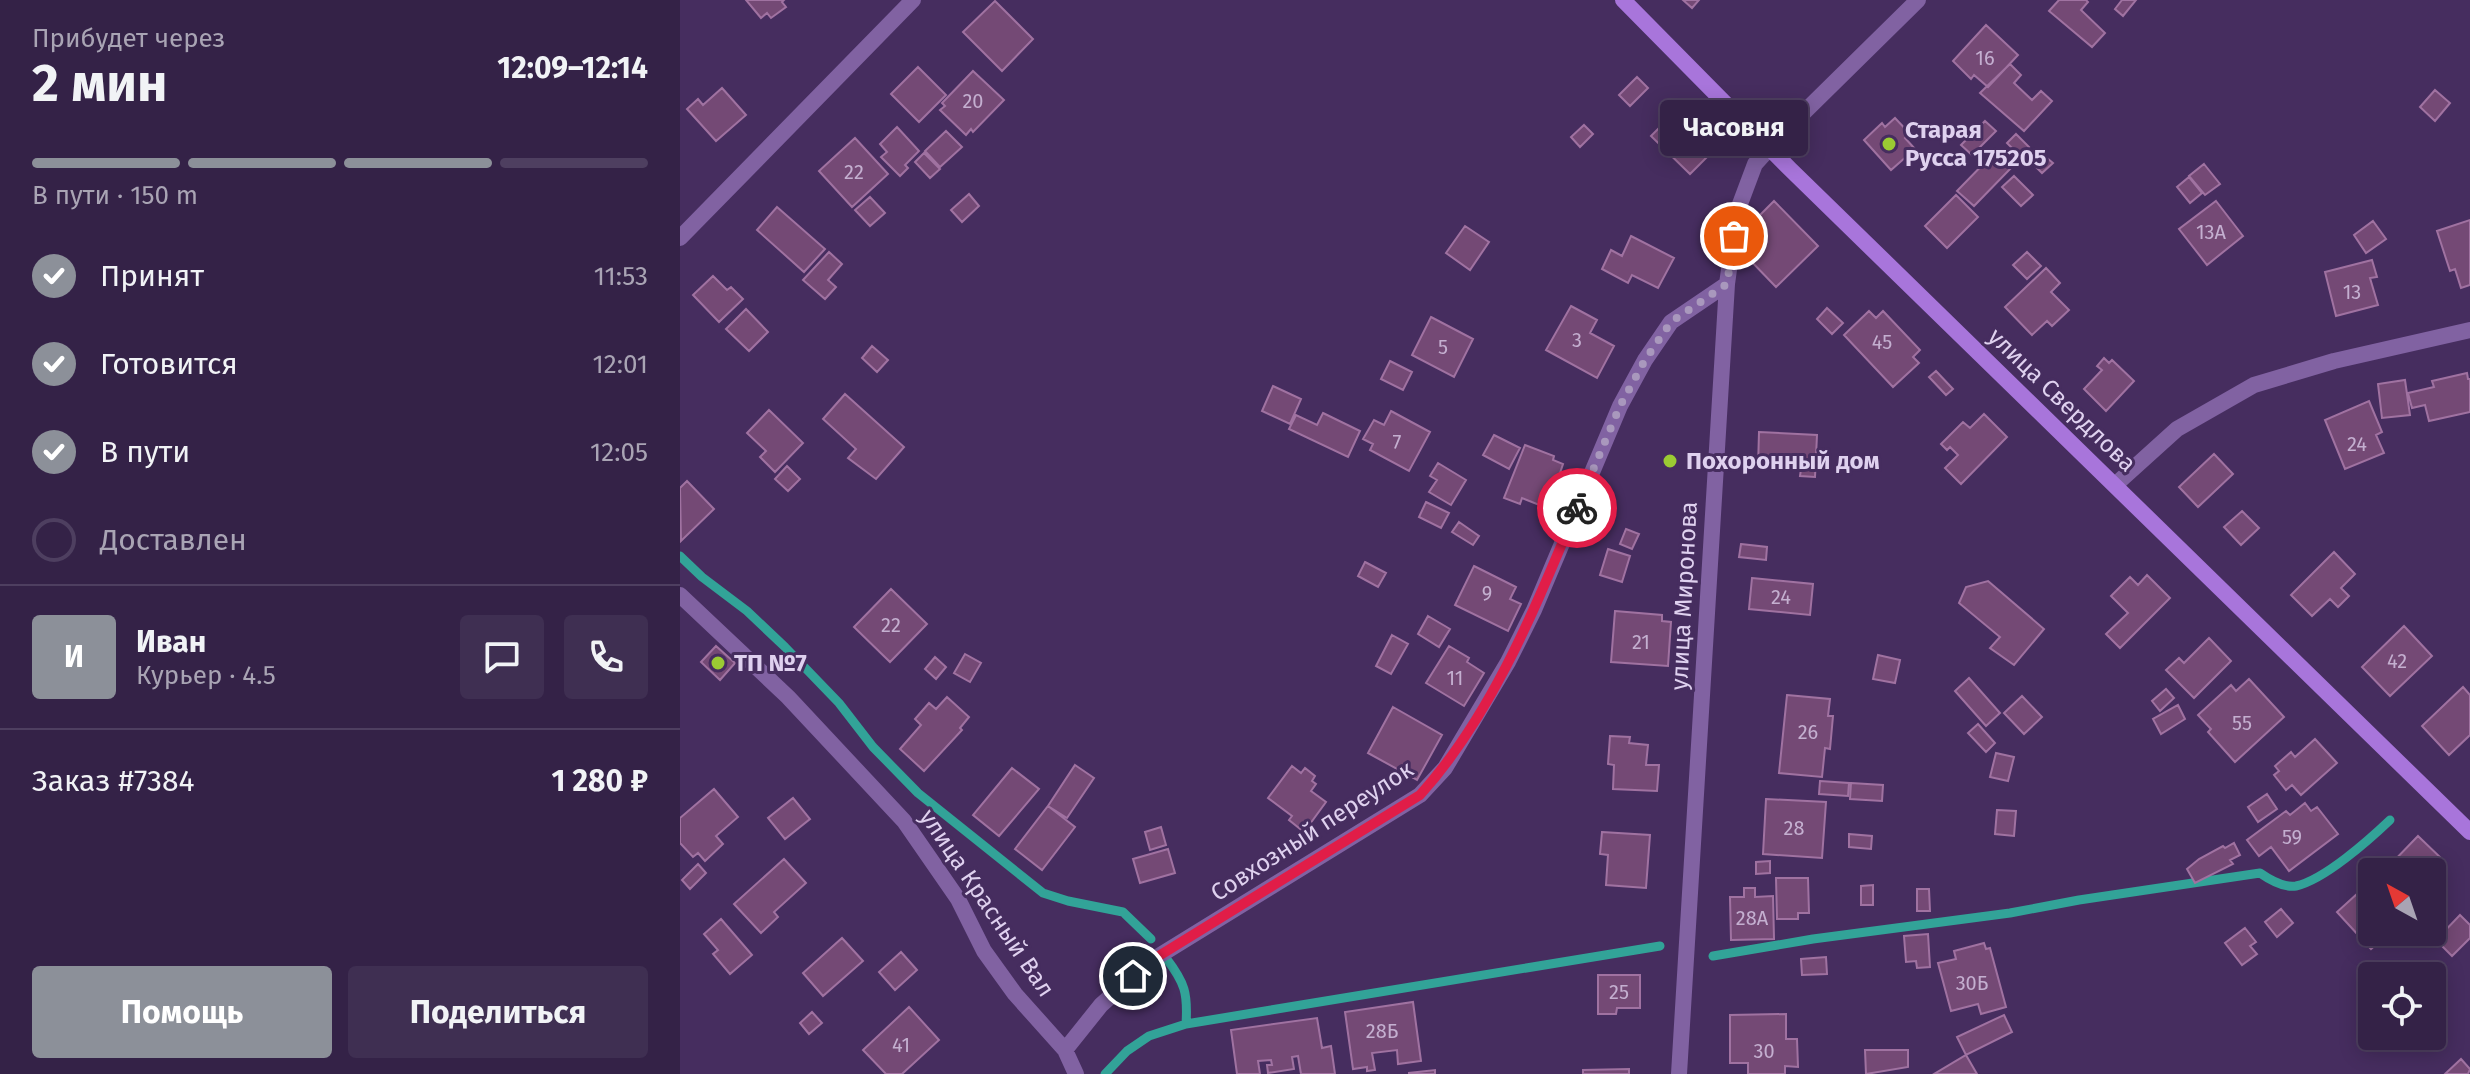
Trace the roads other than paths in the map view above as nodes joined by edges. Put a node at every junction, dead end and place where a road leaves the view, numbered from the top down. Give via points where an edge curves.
1 (913, 0) edge
2 (1623, 0) edge
3 (1918, 0) edge
4 (1770, 149) junction
5 (680, 238) edge
6 (1727, 284) junction
7 (2470, 330) edge
8 (2115, 485) junction
9 (680, 595) edge
10 (2470, 832) edge
11 (1065, 1050) junction
12 (1076, 1074) edge
13 (1679, 1074) edge

1 - 5 street
2 - 4 street, улица Свердлова
3 - 4 street, улица Миронова
4 - 6 street, улица Миронова via 1755,164 1737,212
4 - 8 street, улица Свердлова
6 - 11 street, Совхозный переулок via 1671,322 1645,360 1620,406 1534,610 1445,768 1420,795 1149,962 1101,1005
6 - 13 street, улица Миронова
7 - 8 street via 2254,385 2177,429
8 - 10 street, улица Свердлова
9 - 11 street, улица Красный Вал via 788,697 904,821 958,899 984,951
11 - 12 street, улица Красный Вал

